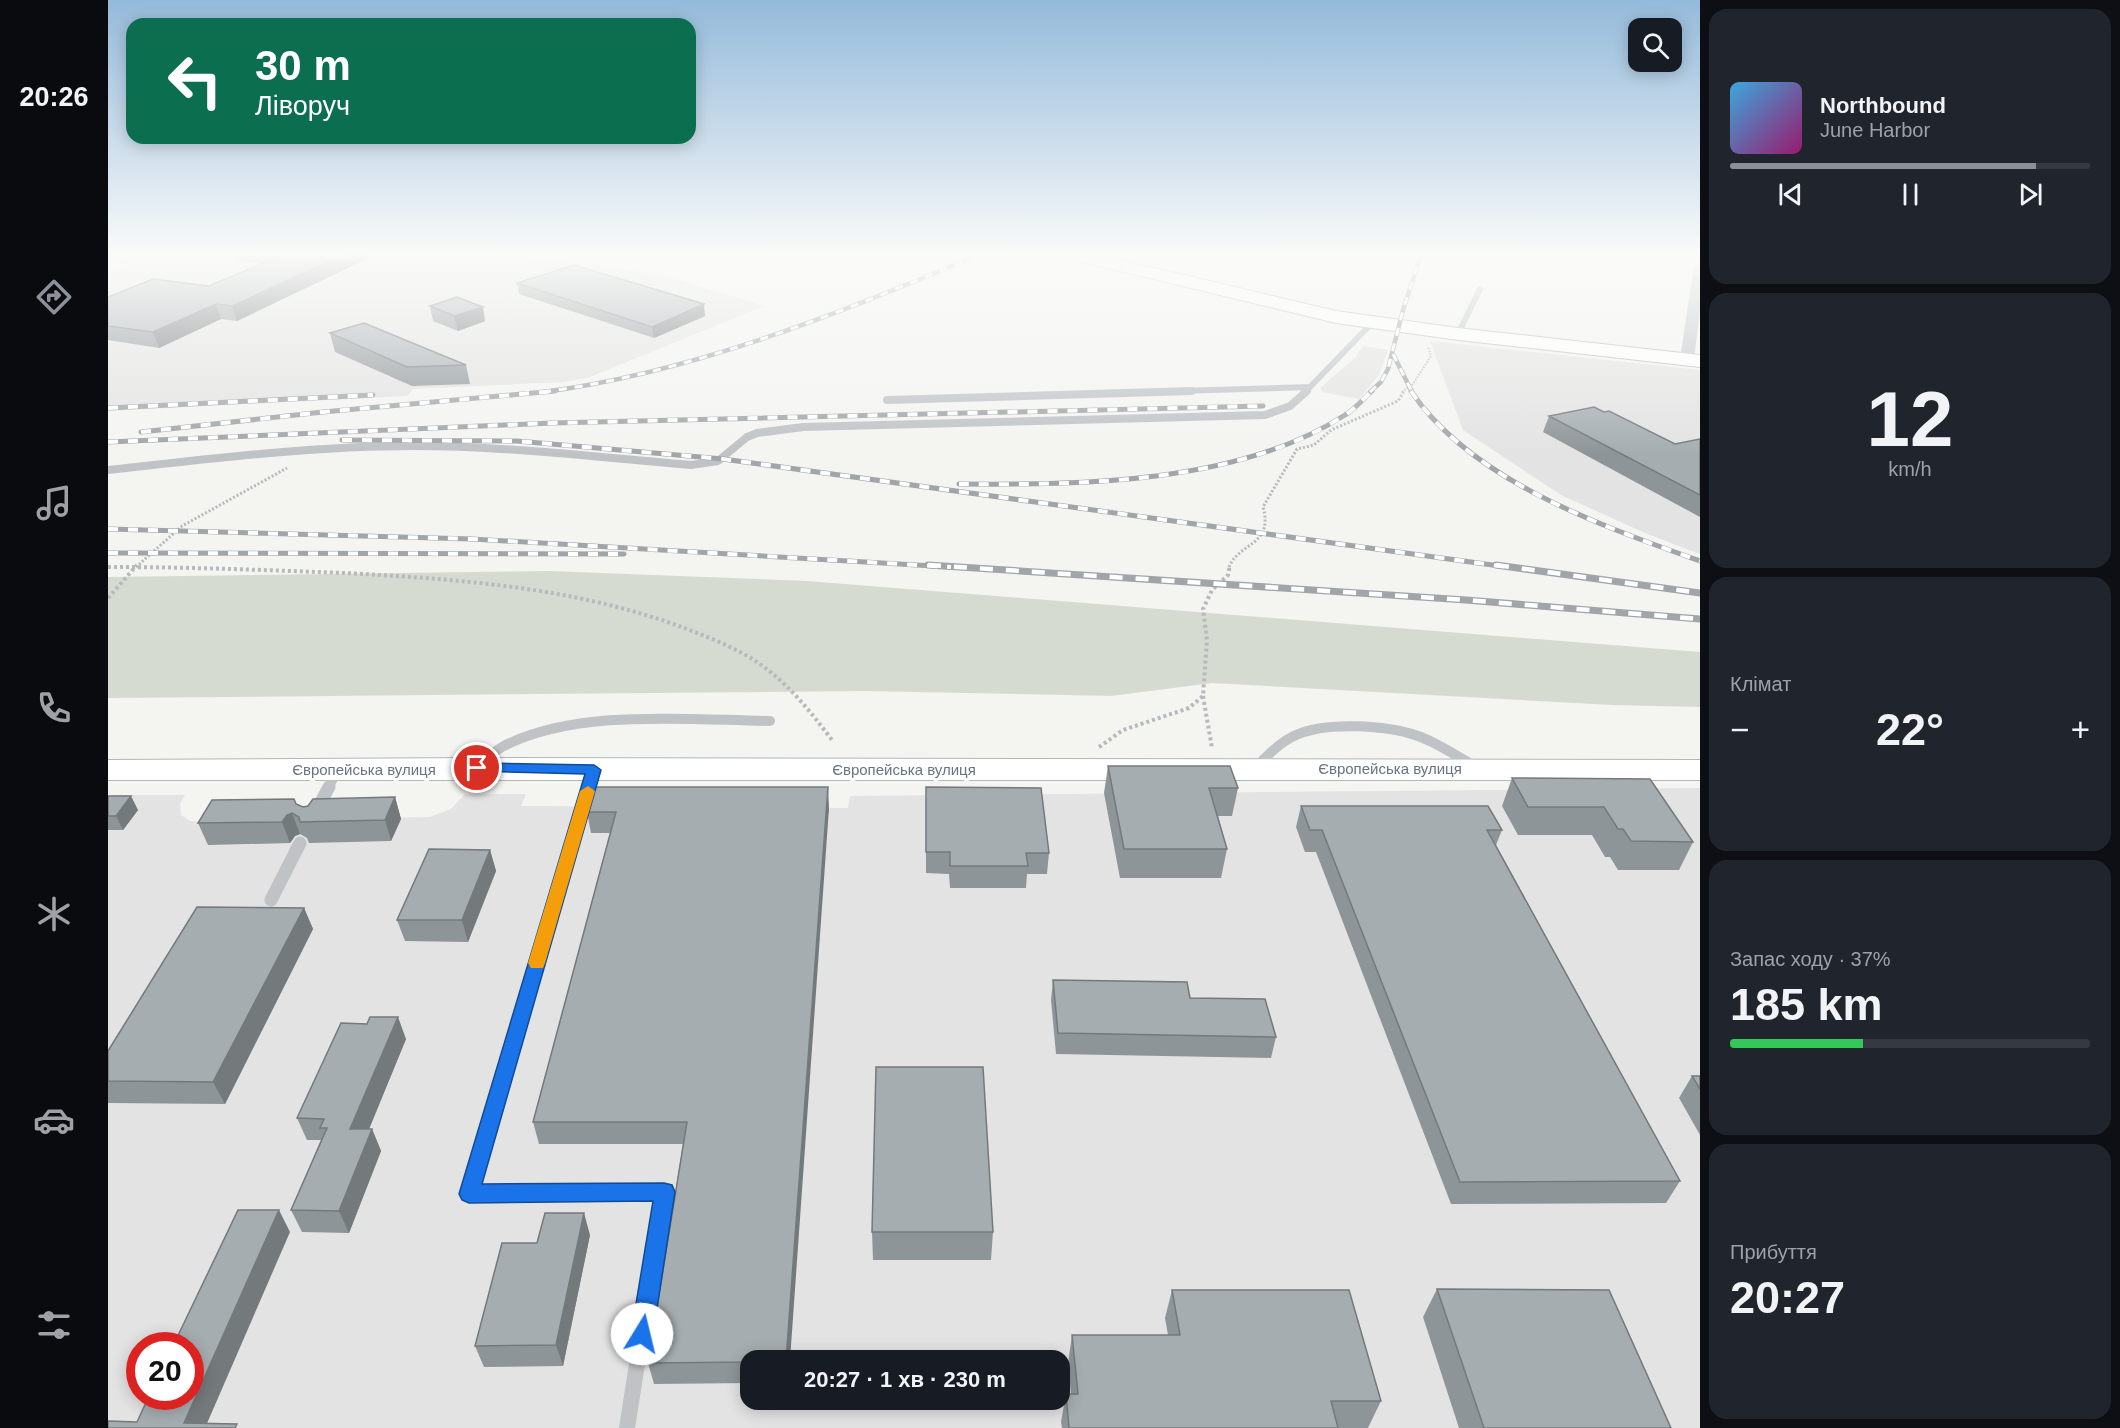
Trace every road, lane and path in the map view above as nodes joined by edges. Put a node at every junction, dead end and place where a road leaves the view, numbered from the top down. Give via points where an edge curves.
1 (1357, 321) edge
2 (1465, 321) edge
3 (1697, 321) edge
4 (1372, 323) junction
5 (1417, 329) junction
6 (1458, 334) junction
7 (1694, 360) edge
8 (1310, 387) junction
9 (887, 400) dead end
10 (290, 467) dead end
11 (108, 470) edge
12 (108, 567) edge
13 (135, 567) junction
14 (108, 598) edge
15 (1203, 696) junction
16 (770, 721) dead end
17 (832, 740) dead end
18 (1215, 757) dead end
19 (477, 768) junction
20 (338, 769) junction
21 (1069, 769) junction
22 (108, 770) edge
23 (594, 770) junction
24 (1700, 770) edge
25 (312, 820) edge
26 (300, 843) dead end
27 (271, 900) dead end
28 (627, 1428) edge

1 - 4 highway
2 - 6 lane
3 - 7 street
4 - 5 highway
4 - 8 lane
5 - 6 highway
5 - 15 path via 1425,337 1431,356 1413,384 1403,390 1398,401 1331,430 1314,445 1297,449 1263,507 1267,521 1257,542 1230,563 1227,575 1207,598 1203,609 1207,640
6 - 7 highway
8 - 9 lane
8 - 11 lane via 1286,410 1265,415 767,430 747,437 723,459 706,464 504,448 412,446 279,451
10 - 13 path via 182,526
12 - 13 path
13 - 14 path
13 - 17 path via 478,581 585,596 661,619 731,647 766,668 802,700
15 - 18 path
15 - 21 path via 1189,708 1123,730
16 - 19 lane via 601,722 567,726 532,735 496,751
19 - 20 main road, Європейська вулиця
19 - 23 main road, Європейська вулиця
20 - 22 main road, Європейська вулиця
20 - 25 lane
21 - 23 main road, Європейська вулиця
21 - 24 main road, Європейська вулиця
23 - 28 lane via 469,1194 664,1192
26 - 27 lane

